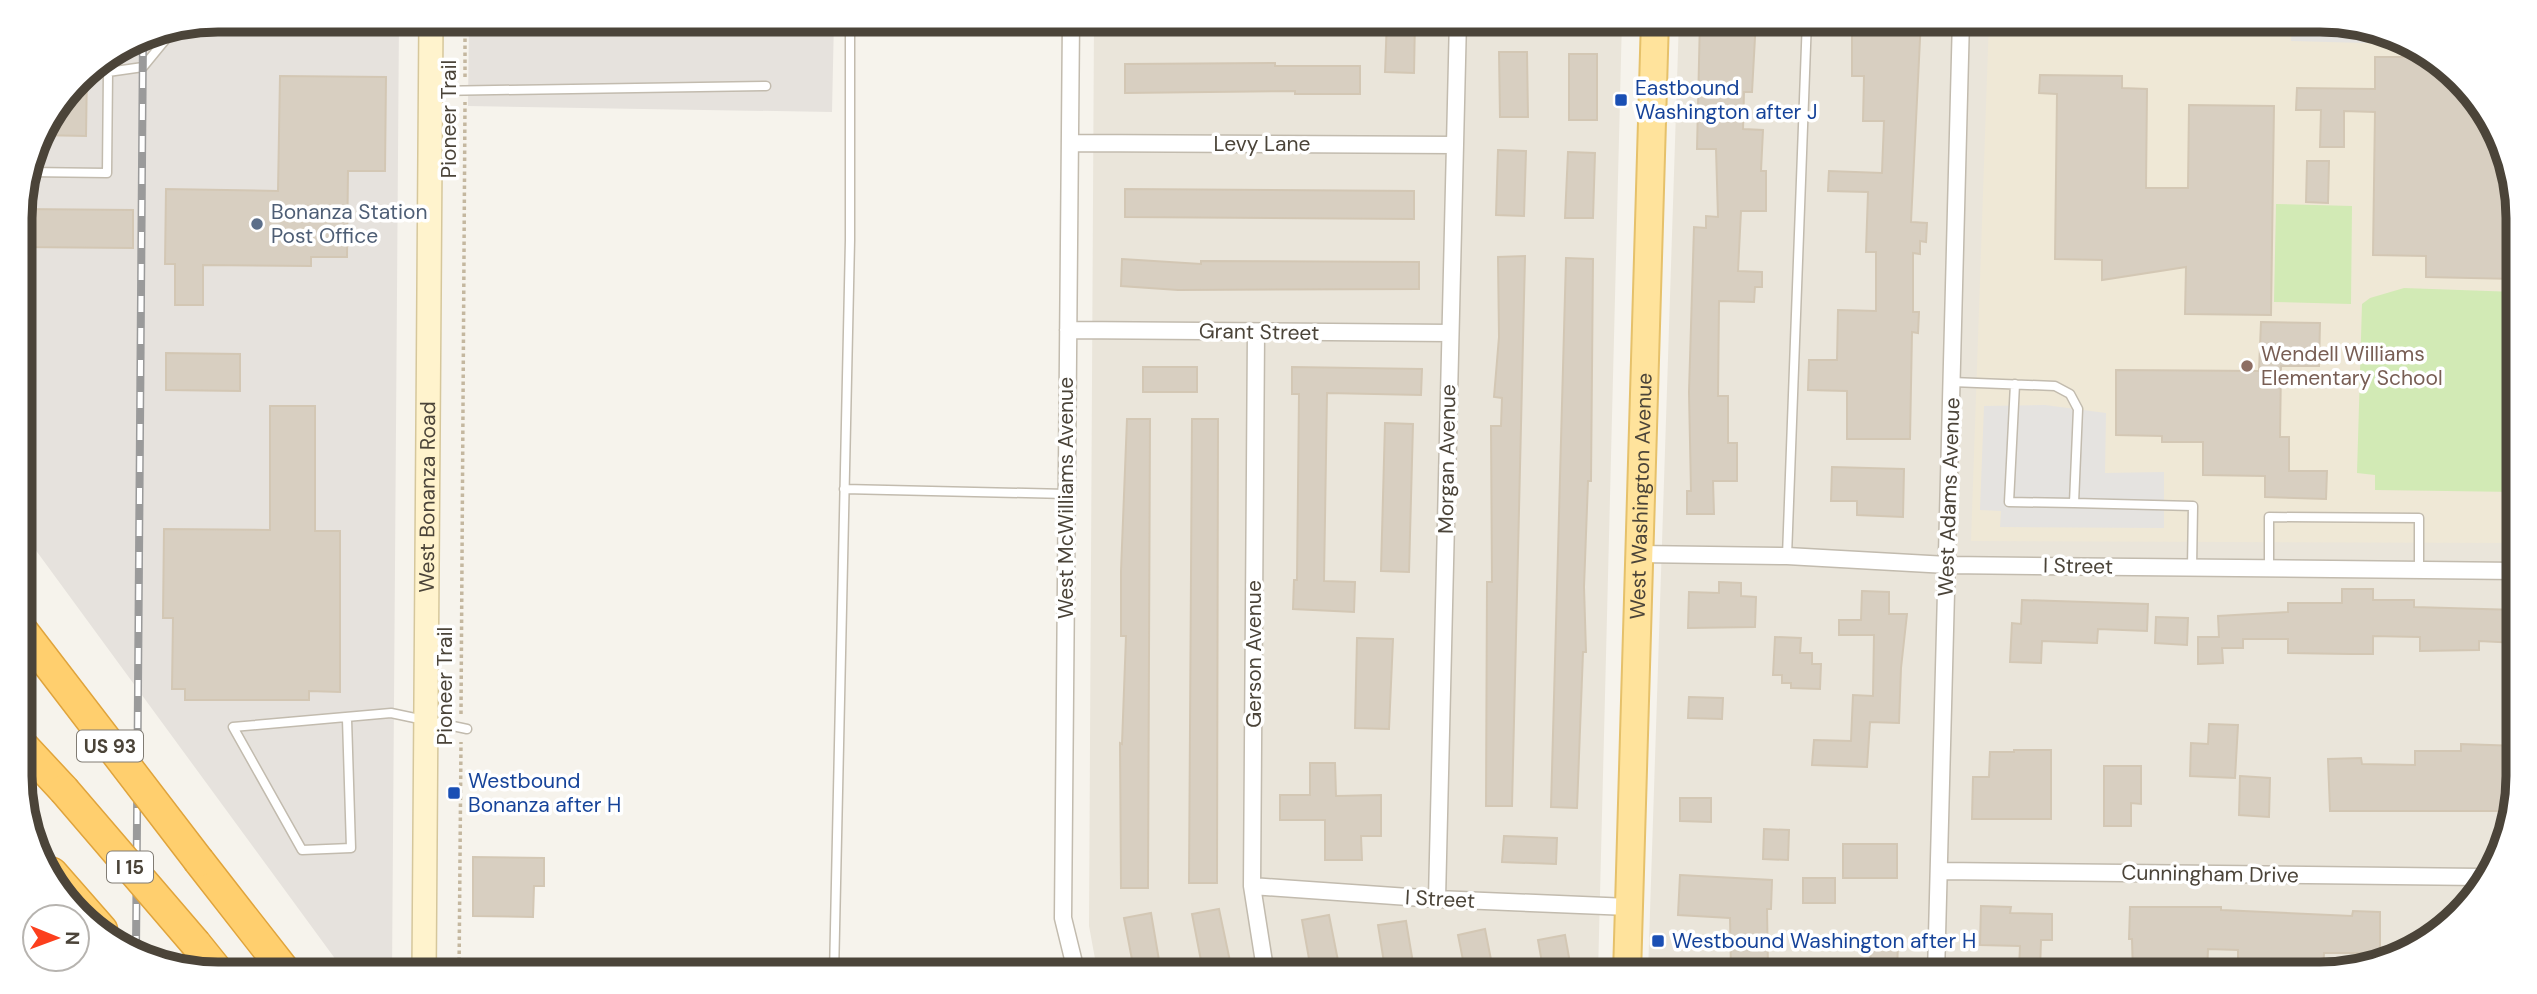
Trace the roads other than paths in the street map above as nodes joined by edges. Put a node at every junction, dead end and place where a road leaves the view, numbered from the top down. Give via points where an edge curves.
1 (431, 32) edge
2 (849, 32) edge
3 (1071, 32) edge
4 (1458, 32) edge
5 (1655, 32) edge
6 (1807, 32) edge
7 (1961, 32) edge
8 (166, 39) edge
9 (766, 86) dead end
10 (431, 91) junction
11 (1070, 144) junction
12 (1455, 145) junction
13 (37, 173) edge
14 (1068, 330) junction
15 (1256, 332) junction
16 (1450, 333) junction
17 (1952, 382) junction
18 (2015, 384) junction
19 (844, 489) junction
20 (1066, 494) junction
21 (2074, 503) junction
22 (1639, 554) junction
23 (1787, 556) junction
24 (1947, 565) junction
25 (2192, 568) junction
26 (2269, 569) junction
27 (2419, 569) junction
28 (2506, 571) edge
29 (32, 643) edge
30 (347, 719) junction
31 (426, 720) junction
32 (464, 729) road end
33 (32, 756) edge
34 (1939, 871) junction
35 (2476, 877) edge
36 (1252, 886) junction
37 (1437, 899) junction
38 (1629, 907) junction
39 (211, 962) edge
40 (278, 962) edge
41 (424, 962) edge
42 (834, 962) edge
43 (1074, 962) edge
44 (1264, 962) edge
45 (1627, 962) edge
46 (1936, 962) edge

1 - 10 main road, West Bonanza Road
2 - 19 lane
3 - 11 street, West McWilliams Avenue
4 - 12 street, Morgan Avenue
5 - 22 main road, West Washington Avenue
6 - 23 lane
7 - 17 street, West Adams Avenue
8 - 13 lane via 143,67 108,72 107,173
9 - 10 lane
10 - 31 main road, West Bonanza Road
11 - 12 street, Levy Lane
11 - 14 street, West McWilliams Avenue
12 - 16 street, Morgan Avenue
14 - 15 street, Grant Street
14 - 20 street, West McWilliams Avenue
15 - 16 street, Grant Street
15 - 36 street, Gerson Avenue
16 - 37 street, Morgan Avenue
17 - 18 lane
17 - 24 street, West Adams Avenue
18 - 21 lane via 2055,386 2070,394 2078,409
18 - 21 lane via 2009,502
19 - 20 lane
19 - 42 lane
20 - 43 street, West McWilliams Avenue via 1063,918
21 - 25 lane via 2193,506
22 - 23 street, I Street
22 - 38 main road, West Washington Avenue
23 - 24 street, I Street
24 - 25 street, I Street
24 - 34 street, West Adams Avenue
25 - 26 street, I Street
26 - 27 street, I Street
26 - 27 lane via 2269,517 2419,518
27 - 28 street, I Street
29 - 40 highway, US 93, bridge
30 - 30 lane via 233,727 302,850 351,848
30 - 31 lane via 391,713
31 - 32 lane
31 - 41 main road, West Bonanza Road
33 - 39 highway, I 15, bridge
34 - 35 street, Cunningham Drive
34 - 46 street, West Adams Avenue
36 - 37 street, I Street
36 - 44 street, Gerson Avenue
37 - 38 street, I Street
38 - 45 main road, West Washington Avenue

